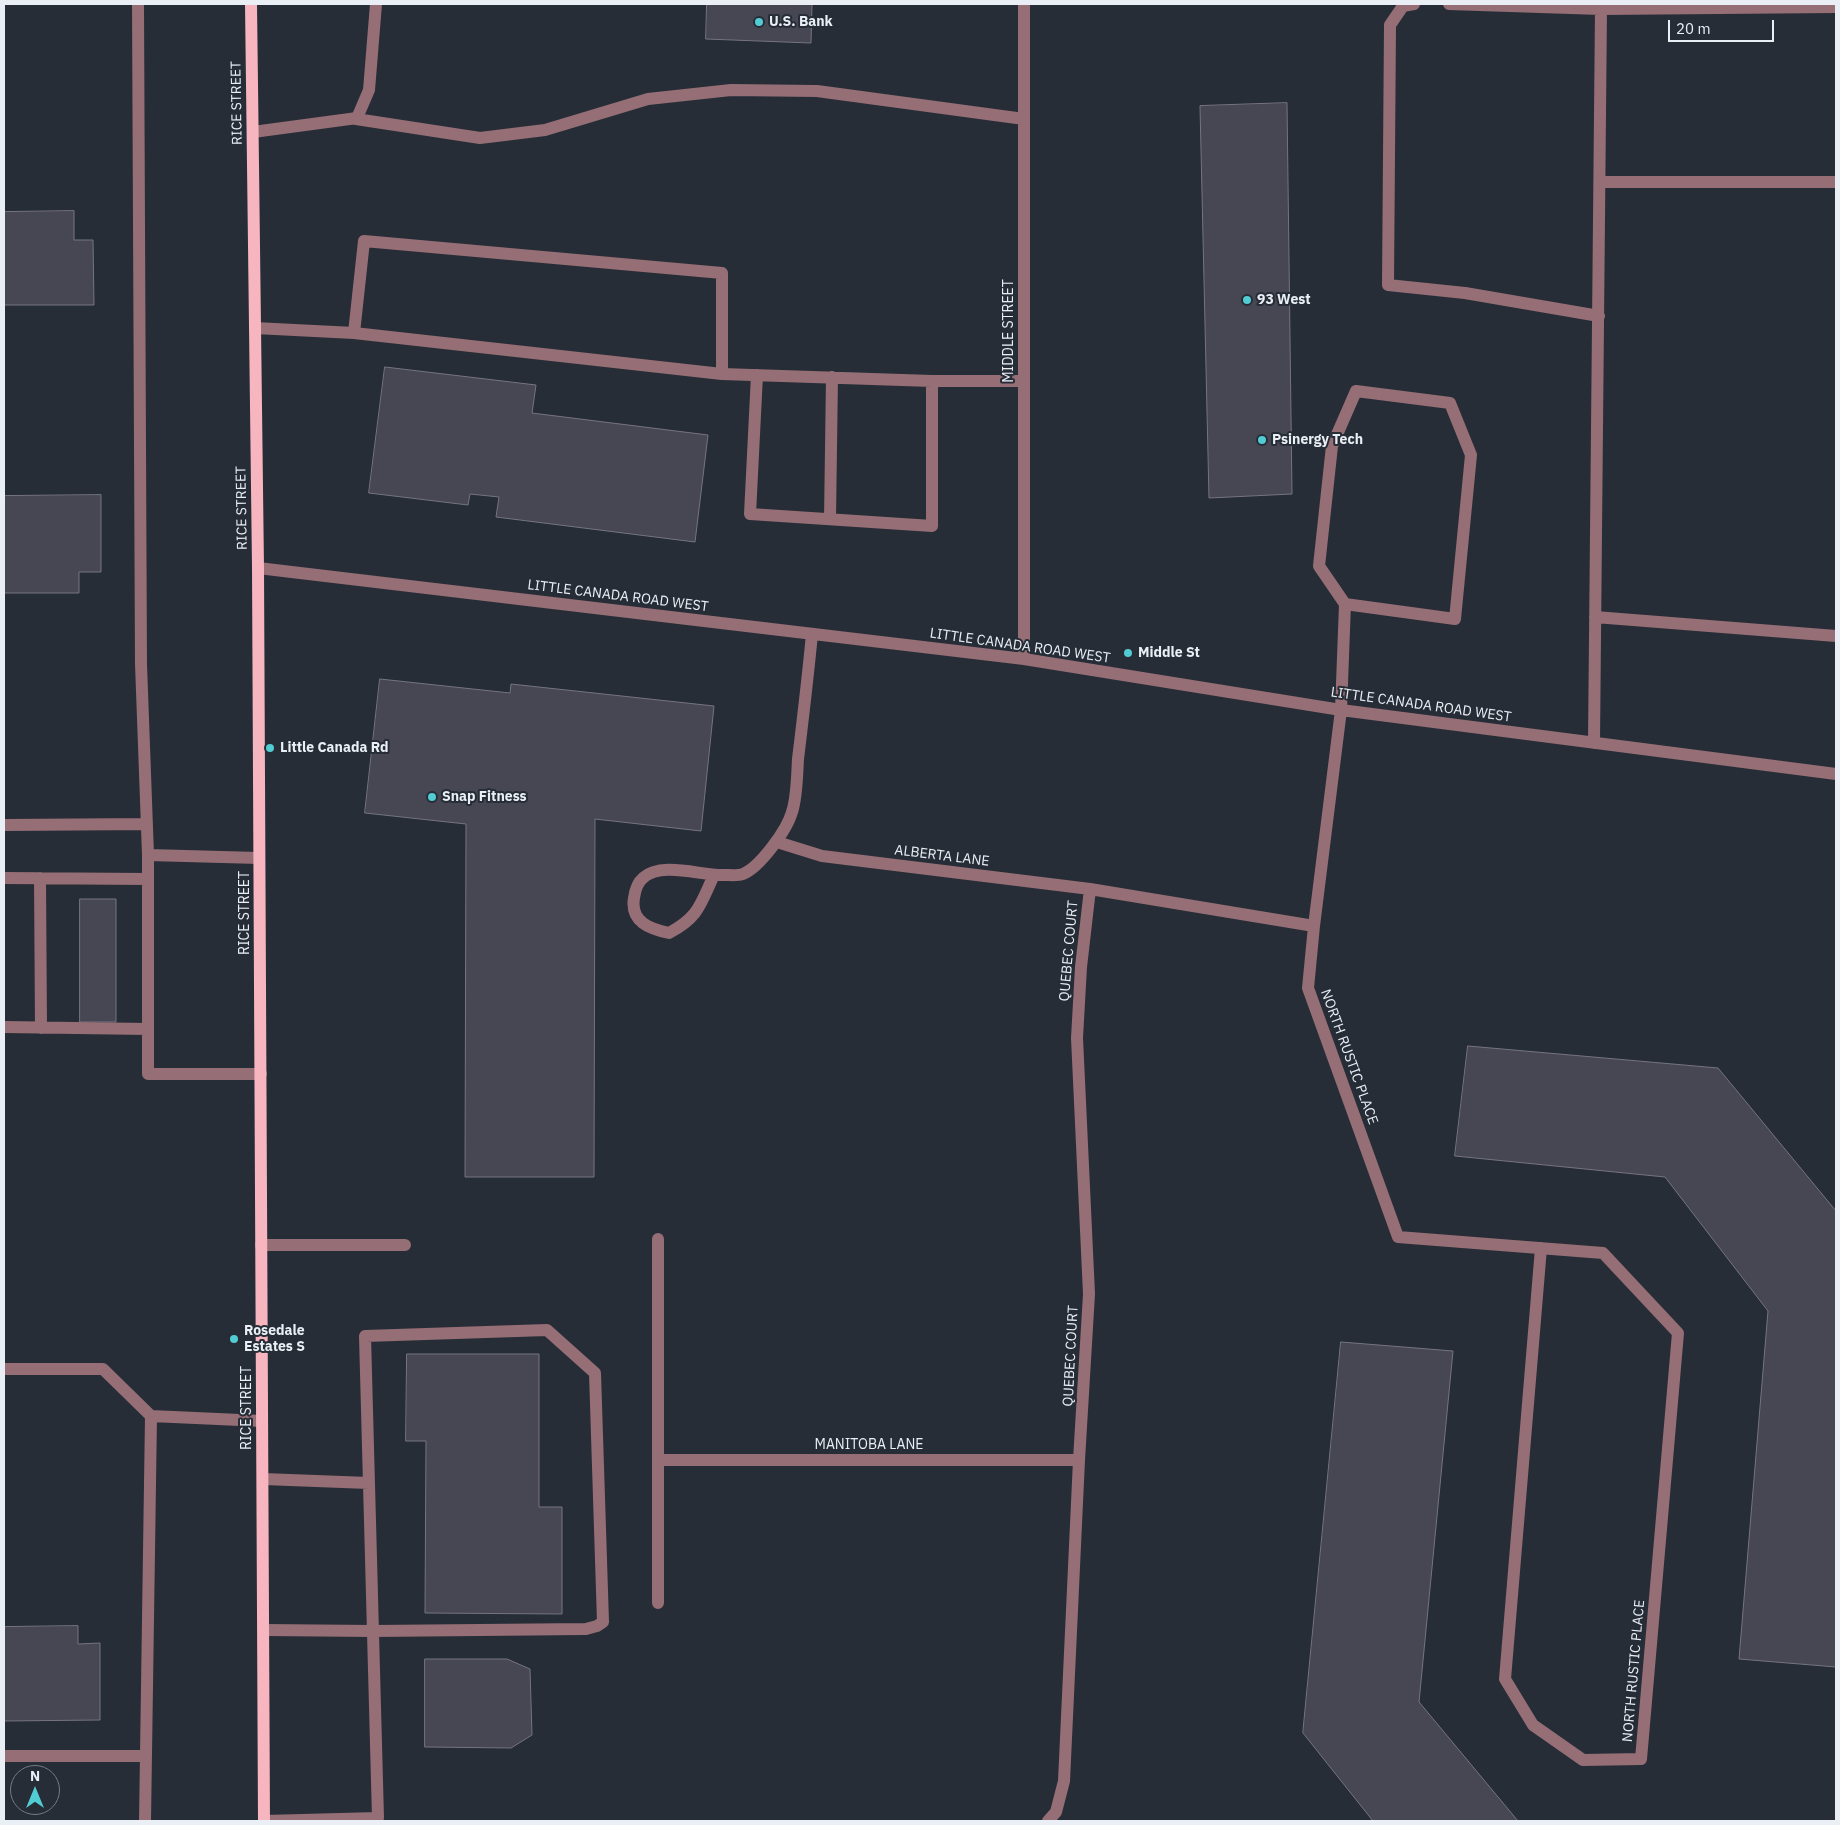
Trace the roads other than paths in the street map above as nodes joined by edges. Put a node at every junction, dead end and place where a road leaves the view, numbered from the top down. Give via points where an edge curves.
1 (138, 4) edge
2 (251, 4) edge
3 (376, 4) edge
4 (1024, 4) edge
5 (1414, 4) edge
6 (1449, 4) edge
7 (1836, 6) edge
8 (1601, 9) junction
9 (356, 118) junction
10 (1024, 119) junction
11 (253, 132) junction
12 (1600, 182) junction
13 (1836, 182) edge
14 (1599, 316) junction
15 (255, 328) junction
16 (354, 333) junction
17 (722, 374) junction
18 (757, 375) junction
19 (832, 377) junction
20 (932, 381) junction
21 (1024, 381) junction
22 (830, 519) junction
23 (258, 568) junction
24 (1345, 604) junction
25 (1595, 616) junction
26 (812, 634) junction
27 (1836, 636) edge
28 (1024, 659) junction
29 (1341, 710) junction
30 (1594, 743) junction
31 (1836, 774) edge
32 (147, 824) junction
33 (4, 825) edge
34 (777, 842) junction
35 (148, 855) junction
36 (259, 858) junction
37 (714, 875) junction
38 (4, 878) edge
39 (40, 878) junction
40 (148, 879) junction
41 (1090, 890) junction
42 (1314, 926) junction
43 (4, 1027) edge
44 (41, 1028) junction
45 (148, 1029) junction
46 (261, 1074) junction
47 (658, 1239) dead end
48 (262, 1244) junction
49 (405, 1244) dead end
50 (1540, 1248) junction
51 (4, 1369) edge
52 (151, 1416) junction
53 (262, 1421) junction
54 (658, 1460) junction
55 (1079, 1460) junction
56 (263, 1479) junction
57 (369, 1483) junction
58 (658, 1602) dead end
59 (264, 1630) junction
60 (373, 1631) junction
61 (4, 1756) edge
62 (146, 1756) junction
63 (145, 1821) edge
64 (264, 1821) edge
65 (1048, 1821) edge

1 - 32 street via 141,654
2 - 11 main road, RICE STREET
3 - 9 street via 369,90
4 - 10 street, MIDDLE STREET
5 - 14 street via 1403,6 1390,25 1388,285 1465,293
6 - 8 street
7 - 8 street
8 - 12 street
9 - 10 street via 480,138 545,130 648,99 731,90 817,91
9 - 11 street
10 - 21 street, MIDDLE STREET
11 - 15 main road, RICE STREET
12 - 13 street
12 - 14 street
14 - 25 street
15 - 16 street
15 - 23 main road, RICE STREET
16 - 17 street
16 - 17 street via 364,241 722,273
17 - 18 street
18 - 19 street
18 - 22 street via 750,514
19 - 20 street
19 - 22 street
20 - 21 street
20 - 22 street via 932,526
21 - 28 street, MIDDLE STREET
23 - 26 street, LITTLE CANADA ROAD WEST
23 - 36 main road, RICE STREET
24 - 24 street via 1455,619 1471,455 1450,403 1356,391 1332,446 1319,566
24 - 29 street, NORTH RUSTIC PLACE
25 - 27 street
25 - 30 street
26 - 28 street, LITTLE CANADA ROAD WEST
26 - 34 street via 792,813
28 - 29 street, LITTLE CANADA ROAD WEST
29 - 30 street, LITTLE CANADA ROAD WEST
29 - 42 street, NORTH RUSTIC PLACE
30 - 31 street, LITTLE CANADA ROAD WEST
32 - 33 street
32 - 35 street
34 - 37 street via 743,874
34 - 41 street, ALBERTA LANE via 822,856
35 - 36 street
35 - 40 street
36 - 46 main road, RICE STREET
37 - 37 street via 655,871 642,878 635,890 633,905 636,917 649,928 669,933 696,914
38 - 39 street
39 - 40 street
39 - 44 street
40 - 45 street
41 - 42 street, ALBERTA LANE
41 - 55 street, QUEBEC COURT via 1077,1038 1089,1294
42 - 50 street, NORTH RUSTIC PLACE via 1308,988 1398,1237
43 - 44 street
44 - 45 street
45 - 46 street via 148,1074
46 - 48 main road, RICE STREET
47 - 54 street
48 - 49 street
48 - 53 main road, RICE STREET
50 - 50 street, NORTH RUSTIC PLACE via 1602,1253 1678,1333 1641,1758 1583,1760 1533,1725 1505,1679
51 - 52 street via 103,1369
52 - 53 street
52 - 62 street
53 - 56 main road, RICE STREET
54 - 55 street, MANITOBA LANE
54 - 58 street
55 - 65 street, QUEBEC COURT via 1064,1781 1056,1812
56 - 57 street
56 - 59 main road, RICE STREET
57 - 60 street
57 - 60 street via 365,1336 547,1330 595,1373 603,1622 586,1629
59 - 60 street
59 - 64 main road, RICE STREET
60 - 64 street via 378,1818
61 - 62 street
62 - 63 street

